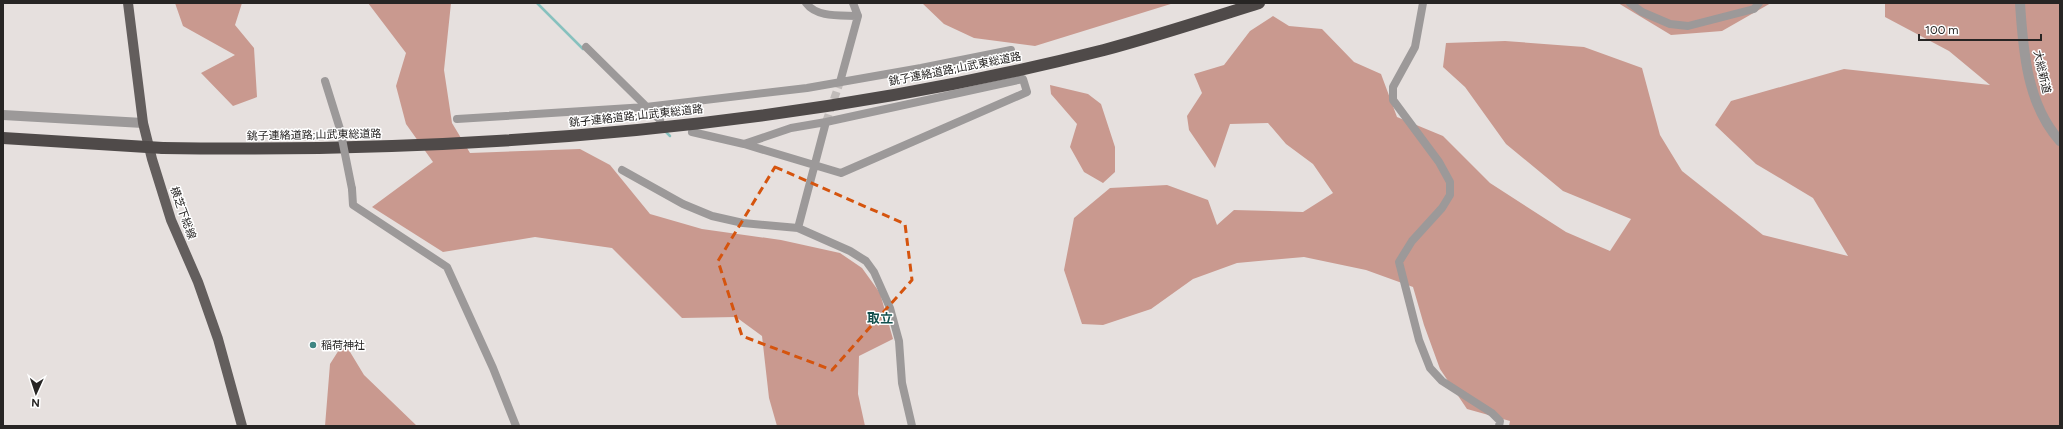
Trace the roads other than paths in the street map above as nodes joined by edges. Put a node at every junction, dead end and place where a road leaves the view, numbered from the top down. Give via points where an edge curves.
1 (128, 3) edge
2 (806, 3) edge
3 (853, 3) edge
4 (1259, 3) edge
5 (1423, 3) edge
6 (1630, 3) edge
7 (1759, 3) edge
8 (2020, 3) edge
9 (858, 16) junction
10 (586, 47) dead end
11 (1010, 50) dead end
12 (325, 81) dead end
13 (840, 82) junction
14 (646, 107) junction
15 (3, 114) edge
16 (457, 119) dead end
17 (826, 122) junction
18 (143, 123) junction
19 (661, 125) junction
20 (692, 132) dead end
21 (3, 138) edge
22 (2060, 141) edge
23 (744, 144) junction
24 (813, 166) junction
25 (622, 170) dead end
26 (798, 228) junction
27 (242, 426) edge
28 (516, 426) edge
29 (912, 426) edge
30 (1499, 426) edge

1 - 18 main road, 横芝下総線
2 - 9 street via 810,9 817,12
3 - 9 street
4 - 19 highway, 銚子連絡道路;山武東総道路 via 1107,49 962,82 783,113
5 - 30 street via 1415,47 1393,87 1393,100 1440,162 1450,182 1450,195 1442,208 1412,241 1399,262 1419,340 1430,368 1442,381 1492,413 1500,421
6 - 7 street via 1642,12 1670,24 1688,26 1754,9
8 - 22 street, 大総新道 via 2023,39 2033,93 2050,130
9 - 13 street
10 - 14 street
11 - 13 street
12 - 28 street, bridge via 340,129 353,205 447,267
13 - 14 street
14 - 16 street
14 - 19 street
15 - 18 street
17 - 23 street via 791,128
17 - 24 street
17 - 24 street via 1023,79 1027,92 841,174
18 - 27 main road, 横芝下総線 via 171,220 198,282 218,338
19 - 21 highway, 銚子連絡道路;山武東総道路, bridge via 474,143 268,149 163,148
20 - 23 street
23 - 24 street
24 - 26 street
25 - 26 street via 683,204 712,216 743,224
26 - 29 street via 850,251 866,261 874,272 890,308 899,341 902,383

